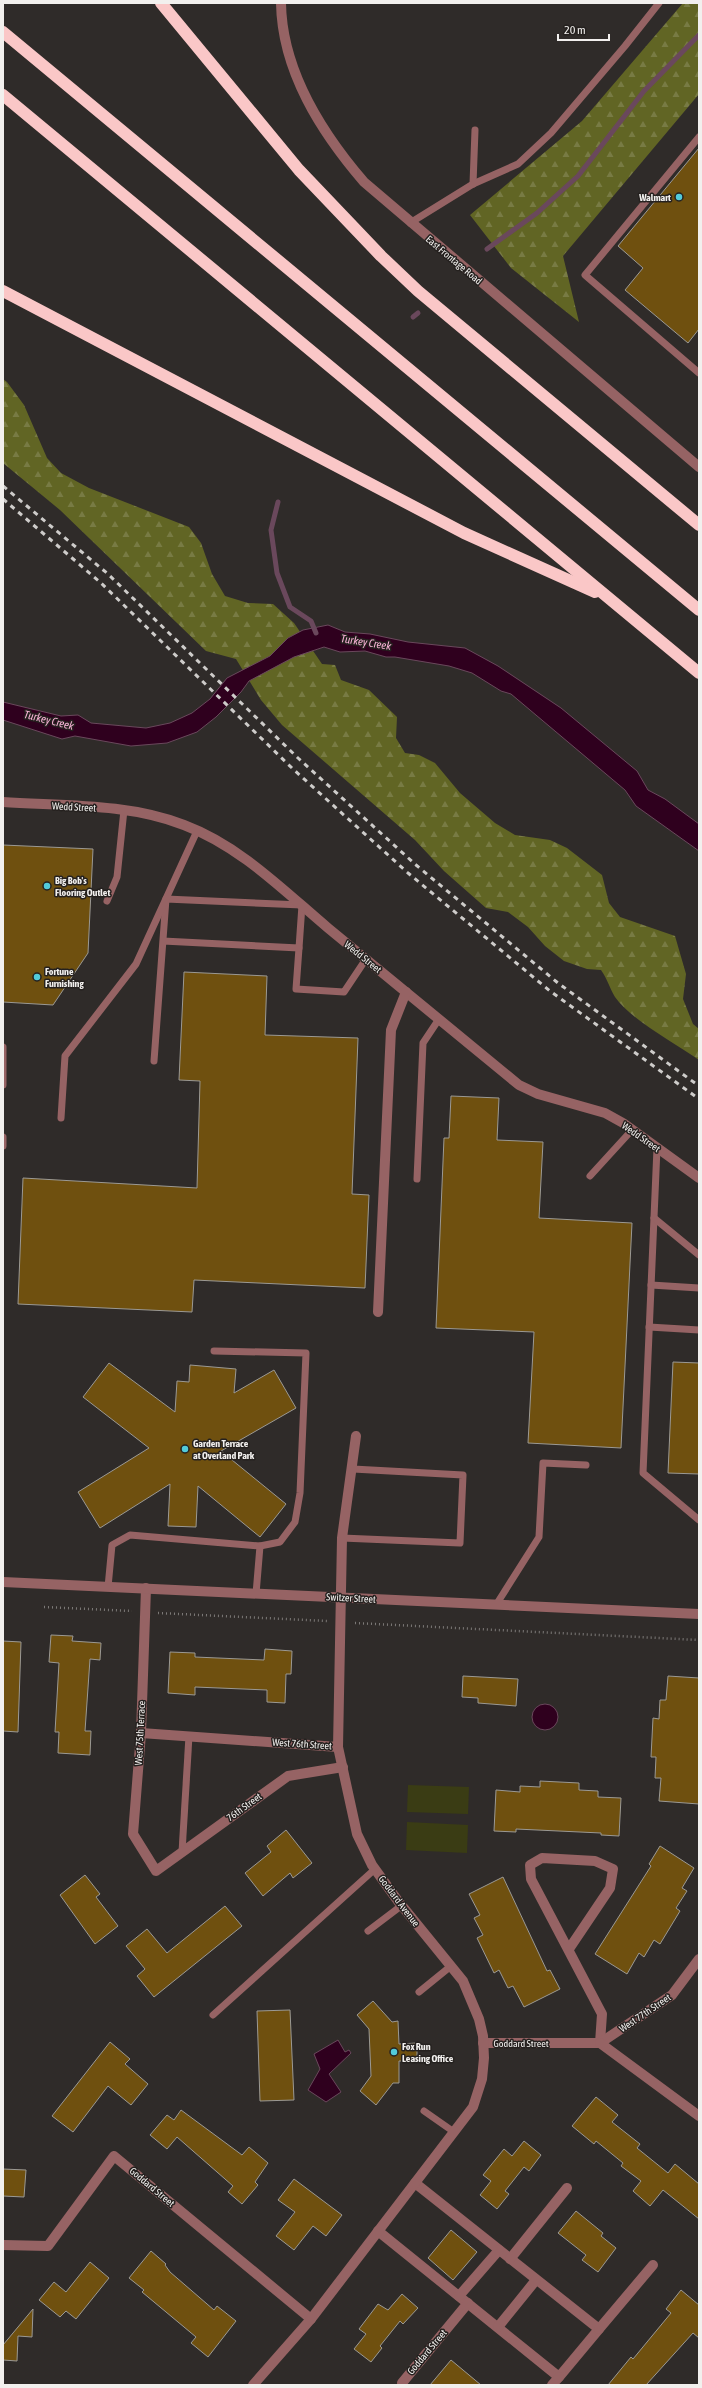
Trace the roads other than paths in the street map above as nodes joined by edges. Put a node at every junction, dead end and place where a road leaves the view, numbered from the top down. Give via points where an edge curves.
1 (161, 3) edge
2 (281, 3) edge
3 (658, 3) edge
4 (3, 32) edge
5 (3, 95) edge
6 (476, 130) dead end
7 (699, 137) edge
8 (473, 184) junction
9 (410, 223) junction
10 (3, 290) edge
11 (699, 373) edge
12 (699, 468) edge
13 (699, 525) edge
14 (609, 598) junction
15 (699, 610) edge
16 (699, 673) edge
17 (3, 802) edge
18 (124, 810) junction
19 (197, 831) junction
20 (166, 899) junction
21 (107, 901) dead end
22 (302, 905) junction
23 (163, 941) junction
24 (299, 948) junction
25 (366, 959) junction
26 (406, 992) junction
27 (439, 1019) junction
28 (3, 1047) edge
29 (154, 1061) dead end
30 (3, 1085) edge
31 (61, 1118) dead end
32 (632, 1130) junction
33 (3, 1137) edge
34 (3, 1146) edge
35 (657, 1148) junction
36 (590, 1176) dead end
37 (699, 1178) edge
38 (416, 1179) dead end
39 (654, 1218) junction
40 (699, 1255) edge
41 (651, 1285) junction
42 (699, 1288) edge
43 (378, 1312) dead end
44 (649, 1327) junction
45 (699, 1330) edge
46 (214, 1351) dead end
47 (356, 1436) dead end
48 (586, 1465) dead end
49 (353, 1469) junction
50 (699, 1520) edge
51 (342, 1538) junction
52 (260, 1546) junction
53 (3, 1582) edge
54 (108, 1587) junction
55 (146, 1588) junction
56 (256, 1594) junction
57 (342, 1598) junction
58 (496, 1605) junction
59 (699, 1614) edge
60 (141, 1733) junction
61 (189, 1736) junction
62 (338, 1747) junction
63 (343, 1767) junction
64 (182, 1852) junction
65 (375, 1869) junction
66 (156, 1871) joint
67 (401, 1906) junction
68 (368, 1932) dead end
69 (569, 1949) junction
70 (699, 1960) edge
71 (451, 1966) junction
72 (419, 1992) dead end
73 (213, 2015) dead end
74 (600, 2042) junction
75 (483, 2043) junction
76 (424, 2111) dead end
77 (699, 2116) edge
78 (454, 2132) junction
79 (415, 2183) junction
80 (566, 2188) dead end
81 (378, 2231) junction
82 (3, 2245) edge
83 (498, 2250) junction
84 (510, 2259) junction
85 (653, 2265) dead end
86 (536, 2280) junction
87 (459, 2296) junction
88 (468, 2303) junction
89 (311, 2319) junction
90 (498, 2327) junction
91 (599, 2329) junction
92 (559, 2377) junction
93 (402, 2383) dead end
94 (253, 2385) edge
95 (552, 2385) edge

1 - 13 highway via 299,170 381,256 418,291
2 - 9 street, East Frontage Road via 290,61 309,104 338,152 364,182
3 - 8 lane via 551,133 518,164
4 - 15 highway
5 - 14 highway
6 - 8 lane
7 - 11 lane via 585,276
8 - 9 lane
9 - 12 street, East Frontage Road
10 - 14 highway via 464,533
14 - 16 highway
17 - 18 street, Wedd Street
18 - 19 street, Wedd Street via 149,814
18 - 21 lane via 117,877
19 - 20 lane
19 - 22 street, Wedd Street via 216,839 245,859
20 - 22 lane
20 - 23 lane
20 - 31 lane via 136,964 65,1056
22 - 24 lane
22 - 25 street, Wedd Street
23 - 24 lane
23 - 29 lane
24 - 25 lane via 296,989 344,992
25 - 26 street, Wedd Street
26 - 27 street, Wedd Street
26 - 43 street via 391,1030
27 - 32 street, Wedd Street via 519,1084 538,1094 605,1113
27 - 38 lane via 423,1042
28 - 30 lane
32 - 35 street, Wedd Street
32 - 36 lane
33 - 34 lane
35 - 37 street, Wedd Street
35 - 39 lane
39 - 40 lane
39 - 41 lane
41 - 42 lane
41 - 44 lane
44 - 45 lane
44 - 50 lane via 643,1473
46 - 52 lane via 306,1353 300,1493 295,1522 280,1542
47 - 49 street, West 76th Street
48 - 58 lane via 543,1463 539,1537
49 - 51 street, West 76th Street
49 - 51 lane via 463,1475 460,1543
51 - 57 street, West 76th Street
52 - 54 lane via 130,1535 112,1545
52 - 56 lane
53 - 54 street, Switzer Street
54 - 55 street, Switzer Street
55 - 56 street, Switzer Street
55 - 60 street, West 75th Terrace
56 - 57 street, Switzer Street
57 - 58 street, Switzer Street
57 - 62 street, West 76th Street
58 - 59 street, Switzer Street
60 - 61 street, West 76th Street
60 - 66 street, West 75th Terrace via 133,1834
61 - 62 street, West 76th Street
61 - 64 lane
62 - 63 street, Goddard Avenue
63 - 64 street, 76th Street via 288,1776
63 - 65 street, Goddard Avenue via 357,1834
64 - 66 street, 76th Street
65 - 67 street, Goddard Avenue
65 - 73 lane
67 - 68 lane
67 - 71 street, Goddard Avenue
69 - 69 street via 531,1878 530,1865 542,1858 595,1861 613,1869 610,1888
69 - 74 street via 602,2014
70 - 74 street, West 77th Street via 672,1995
71 - 72 lane
71 - 75 street, Goddard Avenue via 463,1981 480,2020
74 - 75 street, Goddard Street
74 - 77 street
75 - 78 street, Goddard Street via 482,2079 473,2107
76 - 78 lane
78 - 79 street, Goddard Street
79 - 81 street, Goddard Street
79 - 83 street
80 - 84 street
81 - 87 street
81 - 89 street, Goddard Street
82 - 89 street, Goddard Street via 48,2246 114,2156
83 - 84 street
83 - 87 street
84 - 86 street
85 - 91 street
86 - 90 street
86 - 91 street
87 - 88 street
88 - 90 street
88 - 93 street, Goddard Street
89 - 94 street, Goddard Street
90 - 92 street
91 - 92 street
92 - 95 street

